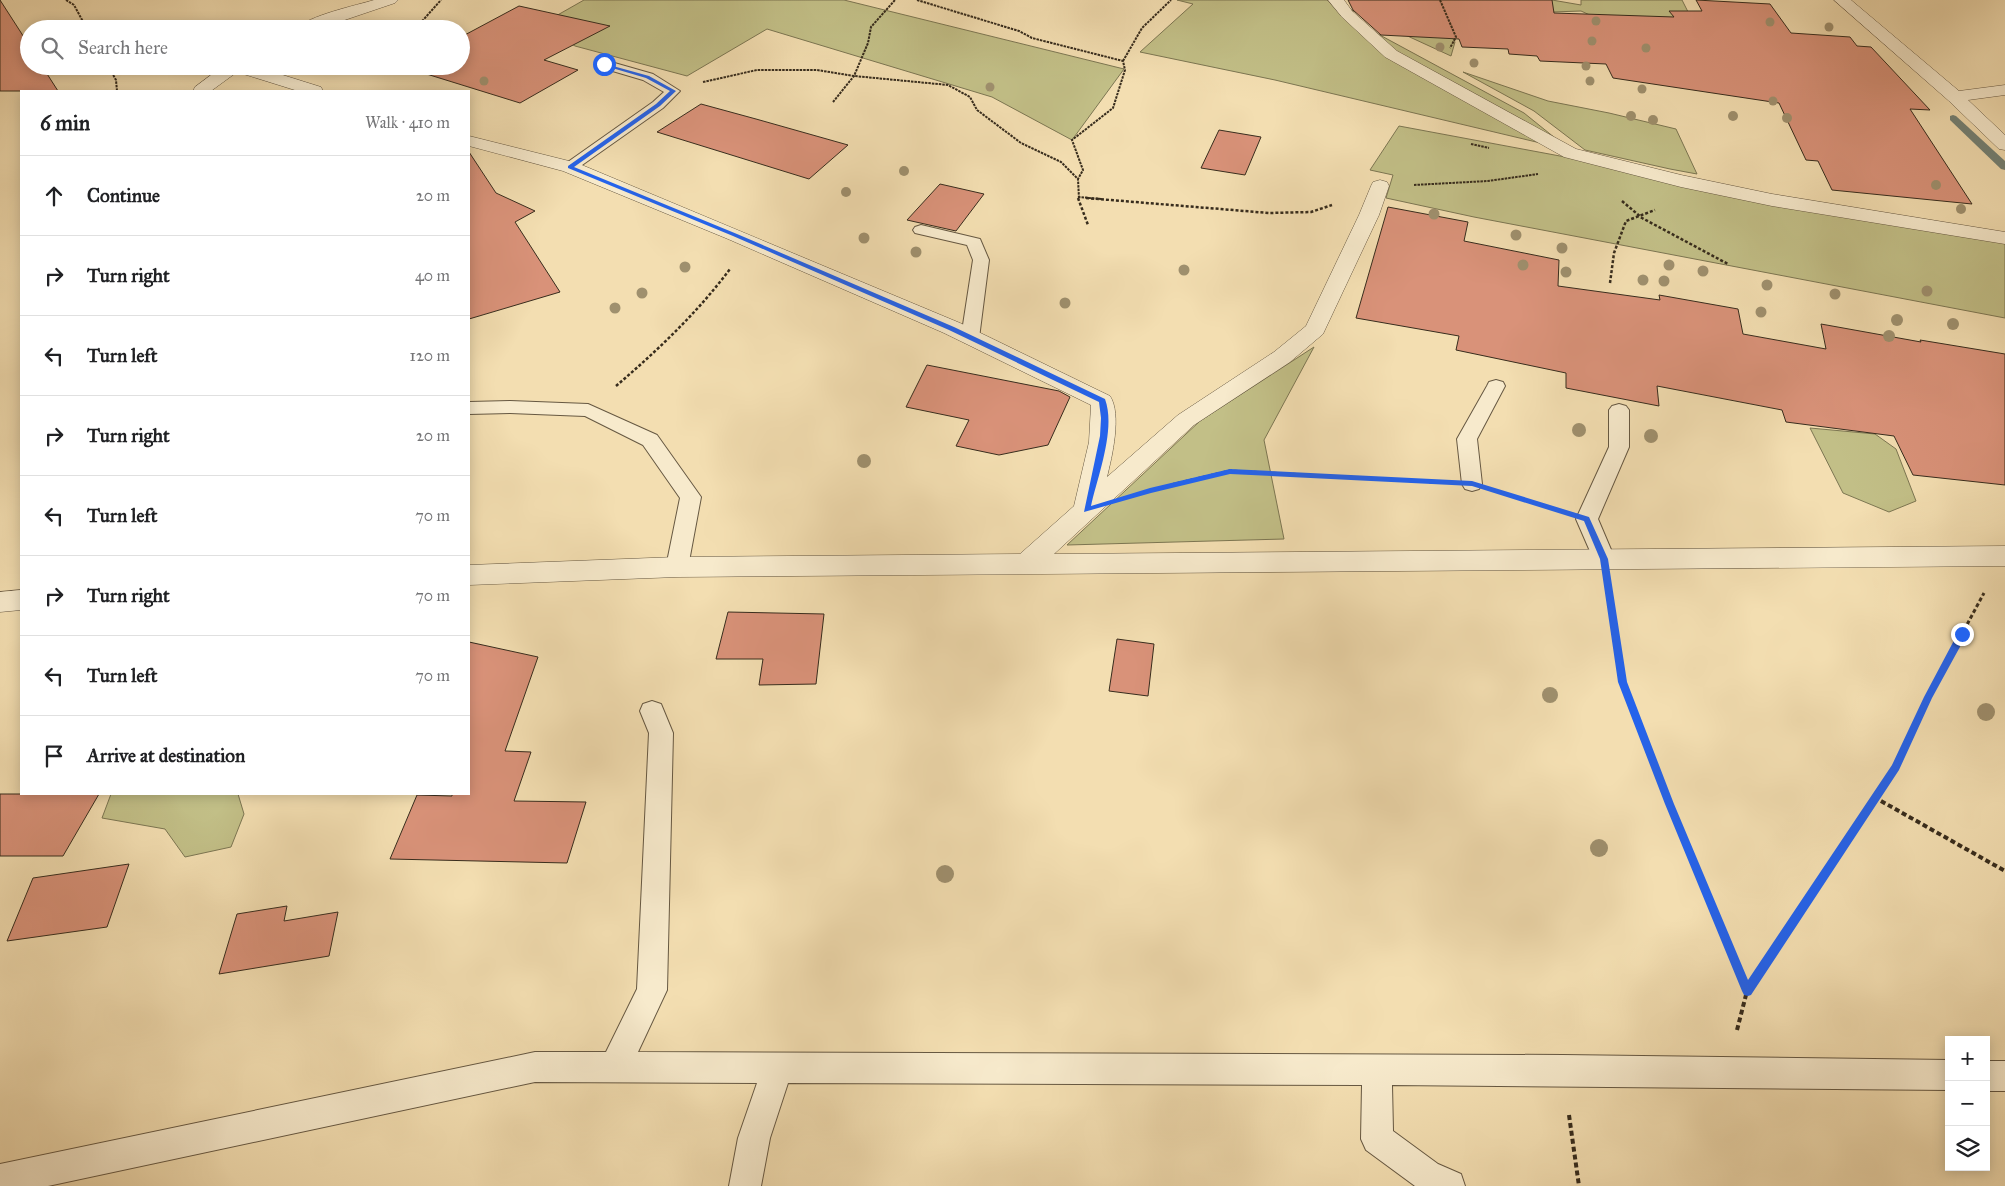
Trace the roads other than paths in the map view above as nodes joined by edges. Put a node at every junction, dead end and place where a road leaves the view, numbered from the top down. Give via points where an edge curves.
1 (390, 0) edge
2 (1336, 0) edge
3 (1842, 0) edge
4 (325, 20) edge
5 (604, 64) dead end
6 (223, 75) edge
7 (264, 75) edge
8 (202, 90) edge
9 (312, 90) edge
10 (2005, 90) edge
11 (1955, 97) junction
12 (470, 141) edge
13 (2005, 145) edge
14 (570, 167) junction
15 (1380, 186) road end
16 (921, 230) dead end
17 (2005, 238) edge
18 (970, 338) junction
19 (1496, 386) dead end
20 (470, 408) edge
21 (1619, 410) dead end
22 (1472, 484) road end
23 (1086, 510) junction
24 (2002, 556) edge
25 (1604, 559) junction
26 (1026, 564) junction
27 (678, 567) junction
28 (470, 575) edge
29 (20, 600) edge
30 (0, 602) edge
31 (652, 711) dead end
32 (615, 1067) junction
33 (778, 1068) junction
34 (1377, 1070) junction
35 (1945, 1075) edge
36 (1990, 1076) edge
37 (2005, 1076) edge
38 (0, 1180) edge
39 (745, 1186) edge
40 (1449, 1186) edge

1 - 4 street
2 - 17 street via 1391,54 1570,153 1681,182 1772,200
3 - 11 street
5 - 14 lane via 648,77 674,91
6 - 8 street
7 - 9 street
10 - 11 street
11 - 13 street
12 - 14 street
14 - 18 street
15 - 23 street via 1315,329 1282,357 1186,420
16 - 18 lane via 974,242 981,260
18 - 23 street via 1102,401 1104,436
19 - 22 lane via 1467,439
20 - 27 lane via 588,410 650,440 691,497
21 - 25 lane via 1620,446 1587,519
23 - 26 street
24 - 25 street
25 - 26 street
26 - 27 street
27 - 28 street
29 - 30 street
31 - 32 lane via 661,733 652,990
32 - 33 lane
32 - 38 lane via 535,1067
33 - 34 lane
33 - 39 lane via 754,1138
34 - 35 lane
34 - 40 lane via 1377,1140 1427,1175
36 - 37 lane

